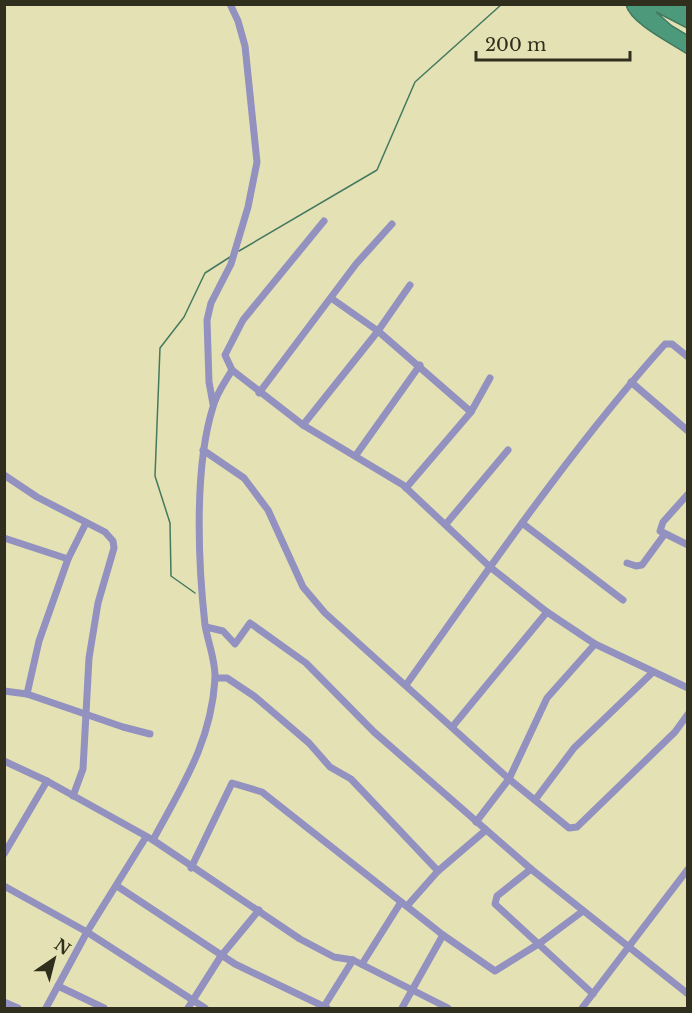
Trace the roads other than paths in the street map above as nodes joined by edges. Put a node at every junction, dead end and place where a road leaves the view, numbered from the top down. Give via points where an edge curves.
1 (230, 4) edge
2 (324, 222) dead end
3 (392, 224) dead end
4 (410, 285) dead end
5 (331, 298) junction
6 (378, 331) junction
7 (687, 357) edge
8 (420, 365) junction
9 (232, 370) junction
10 (490, 378) dead end
11 (631, 382) junction
12 (259, 393) junction
13 (213, 404) junction
14 (471, 412) junction
15 (303, 425) junction
16 (687, 431) edge
17 (203, 450) junction
18 (508, 450) dead end
19 (356, 455) junction
20 (4, 476) edge
21 (406, 488) junction
22 (687, 494) edge
23 (522, 522) junction
24 (86, 523) junction
25 (446, 524) junction
26 (664, 535) junction
27 (4, 538) edge
28 (687, 545) edge
29 (68, 559) junction
30 (627, 562) dead end
31 (490, 567) junction
32 (623, 600) dead end
33 (548, 612) junction
34 (206, 627) junction
35 (595, 644) junction
36 (653, 672) junction
37 (215, 678) junction
38 (406, 685) junction
39 (687, 688) edge
40 (4, 691) edge
41 (27, 694) junction
42 (85, 714) junction
43 (687, 714) edge
44 (453, 726) junction
45 (150, 734) dead end
46 (4, 761) edge
47 (509, 779) junction
48 (47, 781) junction
49 (73, 796) junction
50 (535, 800) junction
51 (476, 822) junction
52 (486, 830) junction
53 (150, 838) junction
54 (4, 854) edge
55 (191, 868) junction
56 (531, 869) junction
57 (687, 869) edge
58 (438, 871) junction
59 (4, 885) edge
60 (117, 886) junction
61 (4, 891) edge
62 (404, 904) junction
63 (259, 910) junction
64 (584, 911) junction
65 (58, 916) junction
66 (87, 932) junction
67 (443, 935) junction
68 (540, 943) junction
69 (627, 947) junction
70 (221, 956) junction
71 (354, 960) junction
72 (362, 964) junction
73 (687, 982) edge
74 (58, 986) junction
75 (414, 991) junction
76 (685, 992) edge
77 (593, 994) junction
78 (4, 1002) edge
79 (190, 1005) edge
80 (18, 1008) edge
81 (46, 1008) edge
82 (104, 1008) edge
83 (205, 1008) edge
84 (325, 1008) edge
85 (402, 1008) edge
86 (448, 1008) edge
87 (582, 1008) edge

1 - 13 street via 245,46 256,162 231,264 211,303 207,320
2 - 9 street via 243,320 225,355
3 - 5 street
4 - 6 street
5 - 6 street
5 - 12 street
6 - 8 street
6 - 15 street
7 - 11 street via 672,344 665,344
8 - 14 street
8 - 19 street
9 - 12 street
9 - 13 street
10 - 14 street
11 - 16 street
11 - 23 street
12 - 15 street
13 - 17 street
14 - 21 street
15 - 19 street
17 - 34 street via 202,581
17 - 38 street via 244,478 268,510 310,598
18 - 25 street
19 - 21 street
20 - 24 street
21 - 25 street
22 - 26 street via 663,522 660,531
23 - 31 street
23 - 32 street
24 - 29 street
24 - 42 street via 111,536 114,548 98,603
25 - 31 street
26 - 28 street
26 - 30 street via 642,564
27 - 29 street
29 - 41 street via 39,641
31 - 33 street
31 - 38 street
33 - 35 street
33 - 44 street
34 - 37 street
34 - 51 street via 223,631 235,644 250,623 306,663 374,732
35 - 36 street
35 - 47 street via 547,698
36 - 39 street
36 - 50 street via 574,748
37 - 53 street via 207,733
37 - 58 street via 227,678 254,696 309,743 330,767 351,779
38 - 44 street
40 - 41 street
41 - 42 street
42 - 45 street
42 - 49 street via 83,769
43 - 50 street via 675,732 577,827 569,828
44 - 47 street
46 - 48 street
47 - 50 street
47 - 51 street
48 - 49 street
48 - 54 street
49 - 53 street
51 - 52 street
52 - 56 street
52 - 58 street
53 - 55 street
53 - 60 street
55 - 62 street via 232,783 262,792
55 - 63 street
56 - 64 street
56 - 68 street via 497,896 495,904
57 - 69 street
58 - 62 street
59 - 65 street
60 - 66 street
60 - 70 street
61 - 65 street
62 - 67 street
62 - 72 street
63 - 70 street
63 - 71 street via 334,957
64 - 68 street
64 - 69 street
65 - 66 street
66 - 74 street
66 - 79 street
67 - 68 street via 495,971
67 - 75 street
68 - 77 street
69 - 76 street
69 - 77 street
70 - 79 street
70 - 84 street
71 - 72 street
71 - 84 street
72 - 75 street
73 - 76 street
74 - 81 street
74 - 82 street
75 - 85 street
75 - 86 street
77 - 87 street
78 - 80 street
79 - 83 street

